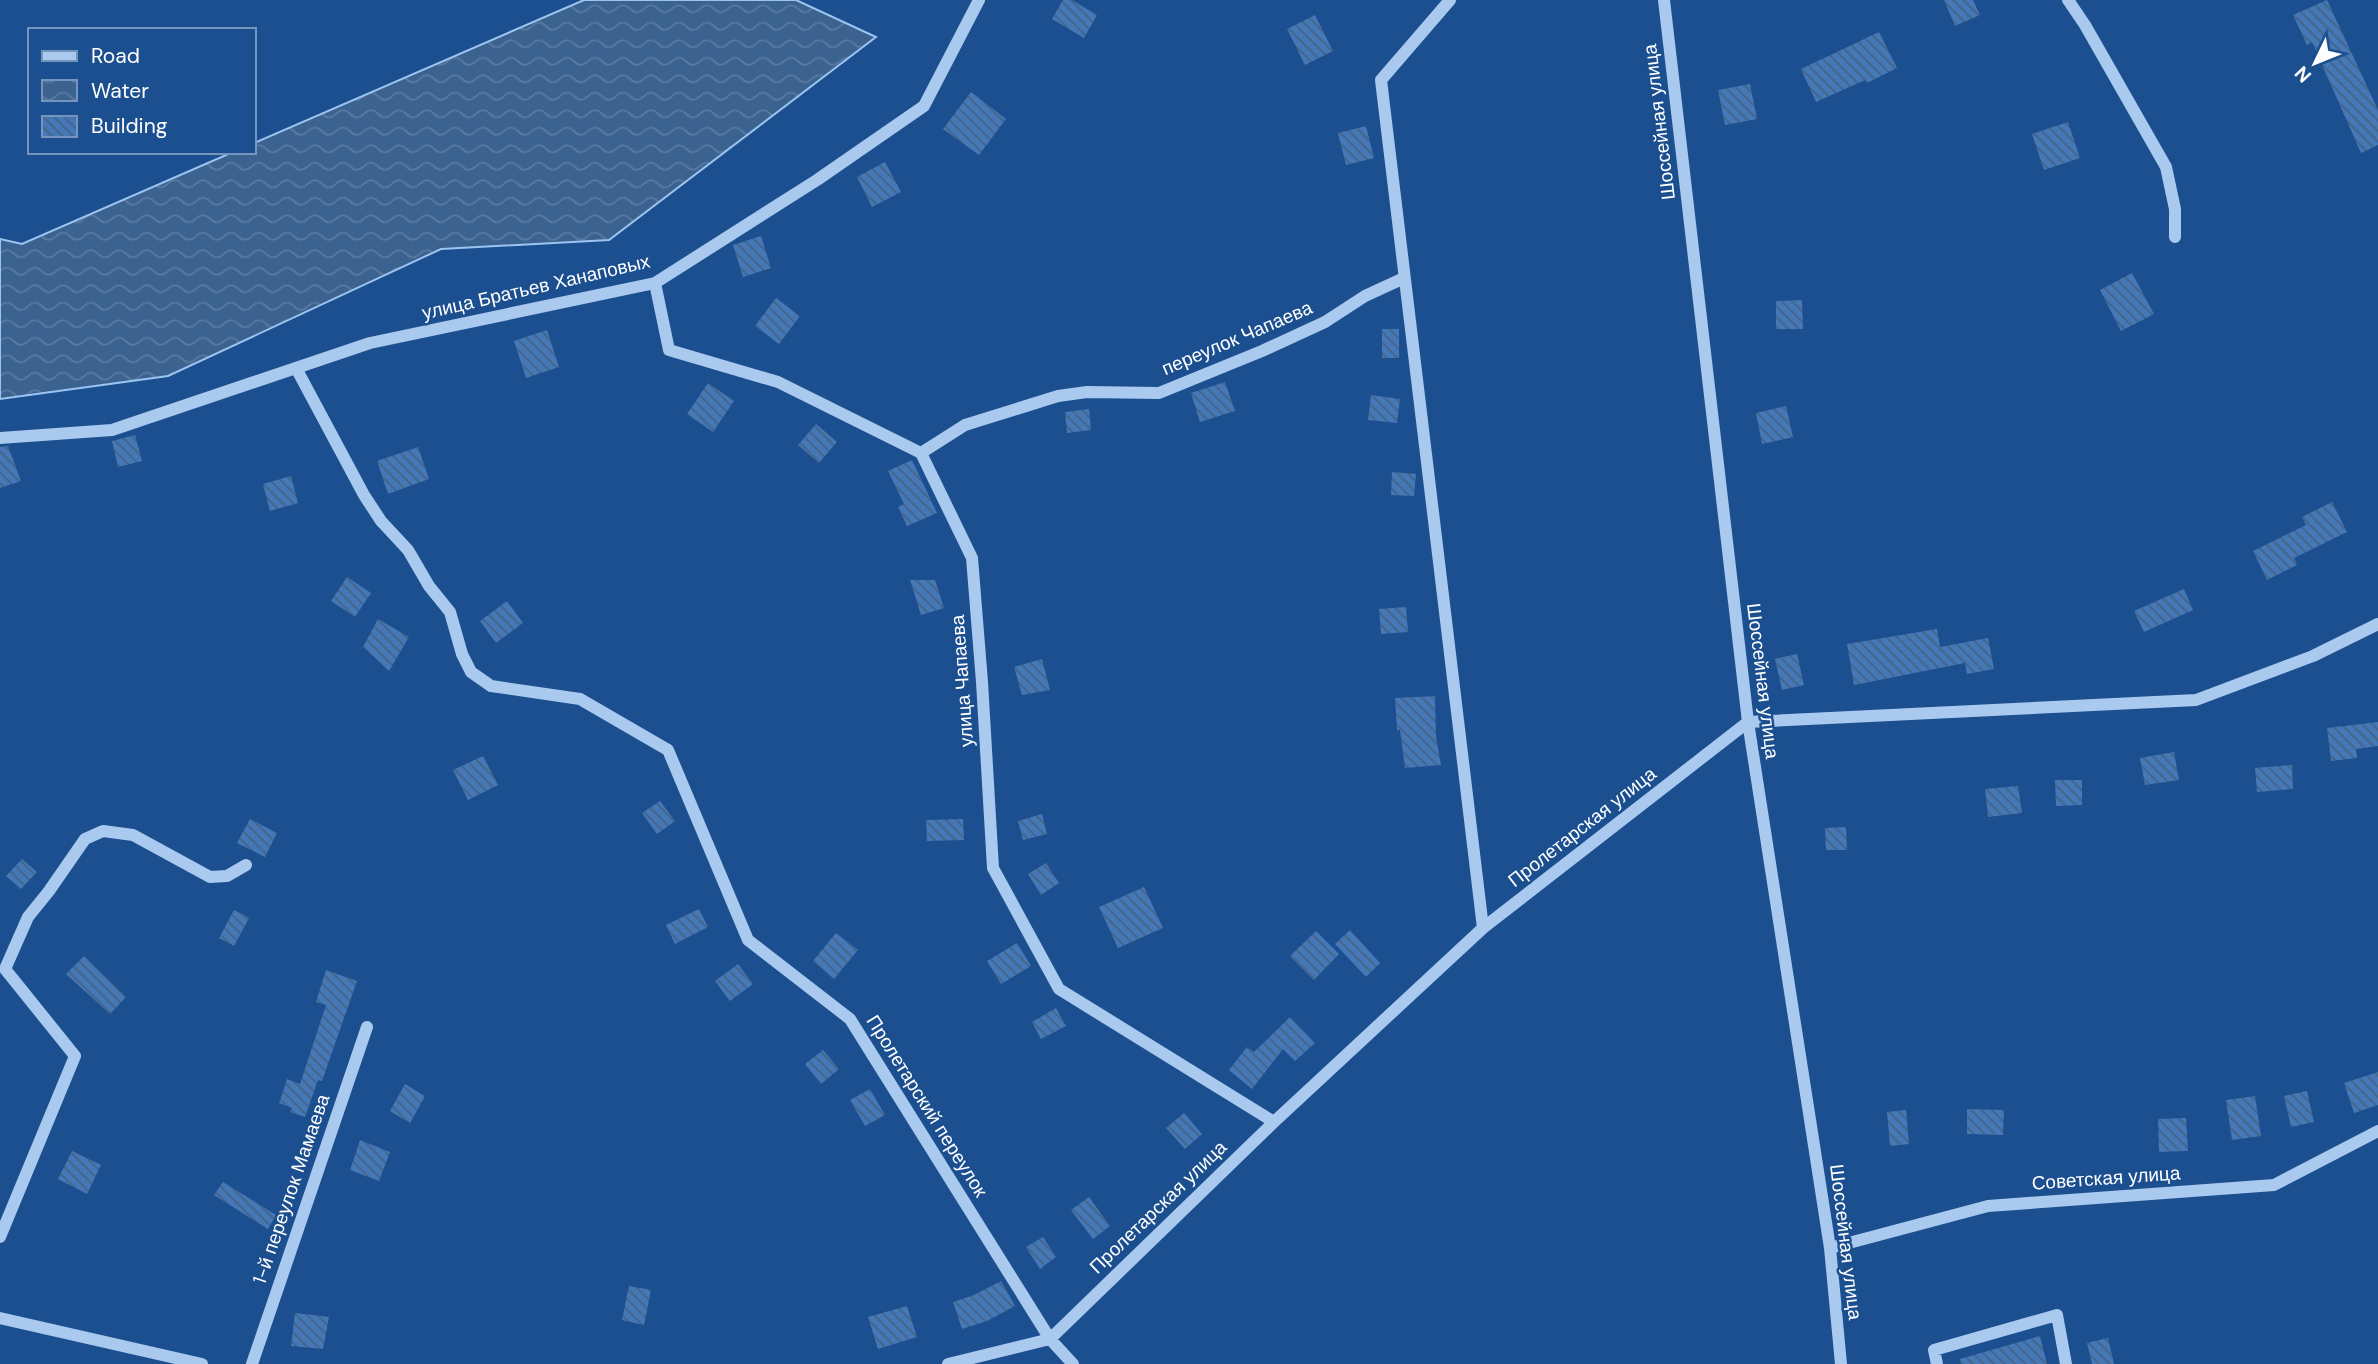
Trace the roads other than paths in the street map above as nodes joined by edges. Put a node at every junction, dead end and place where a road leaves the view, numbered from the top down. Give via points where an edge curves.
1 (979, 0) edge
2 (1450, 0) edge
3 (1664, 0) edge
4 (2068, 0) edge
5 (2175, 237) dead end
6 (1404, 278) junction
7 (655, 283) junction
8 (296, 368) junction
9 (0, 438) edge
10 (920, 453) junction
11 (2378, 624) edge
12 (1748, 722) junction
13 (246, 866) dead end
14 (1483, 928) junction
15 (367, 1027) dead end
16 (1273, 1122) junction
17 (2378, 1131) edge
18 (0, 1237) edge
19 (1830, 1248) junction
20 (0, 1318) edge
21 (1050, 1339) junction
22 (202, 1364) edge
23 (252, 1364) edge
24 (948, 1364) edge
25 (1073, 1364) edge
26 (1841, 1364) edge
27 (1937, 1364) edge
28 (2066, 1364) edge

1 - 7 street, улица Братьев Ханаповых via 924,106
2 - 6 street via 1381,80
3 - 12 street, Шоссейная улица
4 - 5 street via 2166,167 2175,209
6 - 10 street, переулок Чапаева via 1325,322 1159,393 1058,396 965,425
6 - 14 street
7 - 8 street, улица Братьев Ханаповых via 370,343
7 - 10 street via 669,350 778,382
8 - 9 street, улица Братьев Ханаповых via 112,430
8 - 21 street, Пролетарский переулок via 364,495 450,612 471,672 491,686 580,699 668,750 748,940 850,1019
10 - 16 street, улица Чапаева via 972,558 993,868 1059,989
11 - 12 street via 2313,656 2196,700
12 - 14 street, Пролетарская улица
12 - 19 street, Шоссейная улица
13 - 18 street via 227,876 210,877 133,835 103,831 85,839 28,916 5,969 75,1056
14 - 16 street, Пролетарская улица
15 - 23 street, 1-й переулок Мамаева
16 - 21 street, Пролетарская улица
17 - 19 street, Советская улица via 2274,1185 1988,1206
19 - 26 street, Шоссейная улица
20 - 22 street
21 - 24 street
21 - 25 street, Пролетарский переулок
27 - 28 street via 1934,1350 2057,1315

